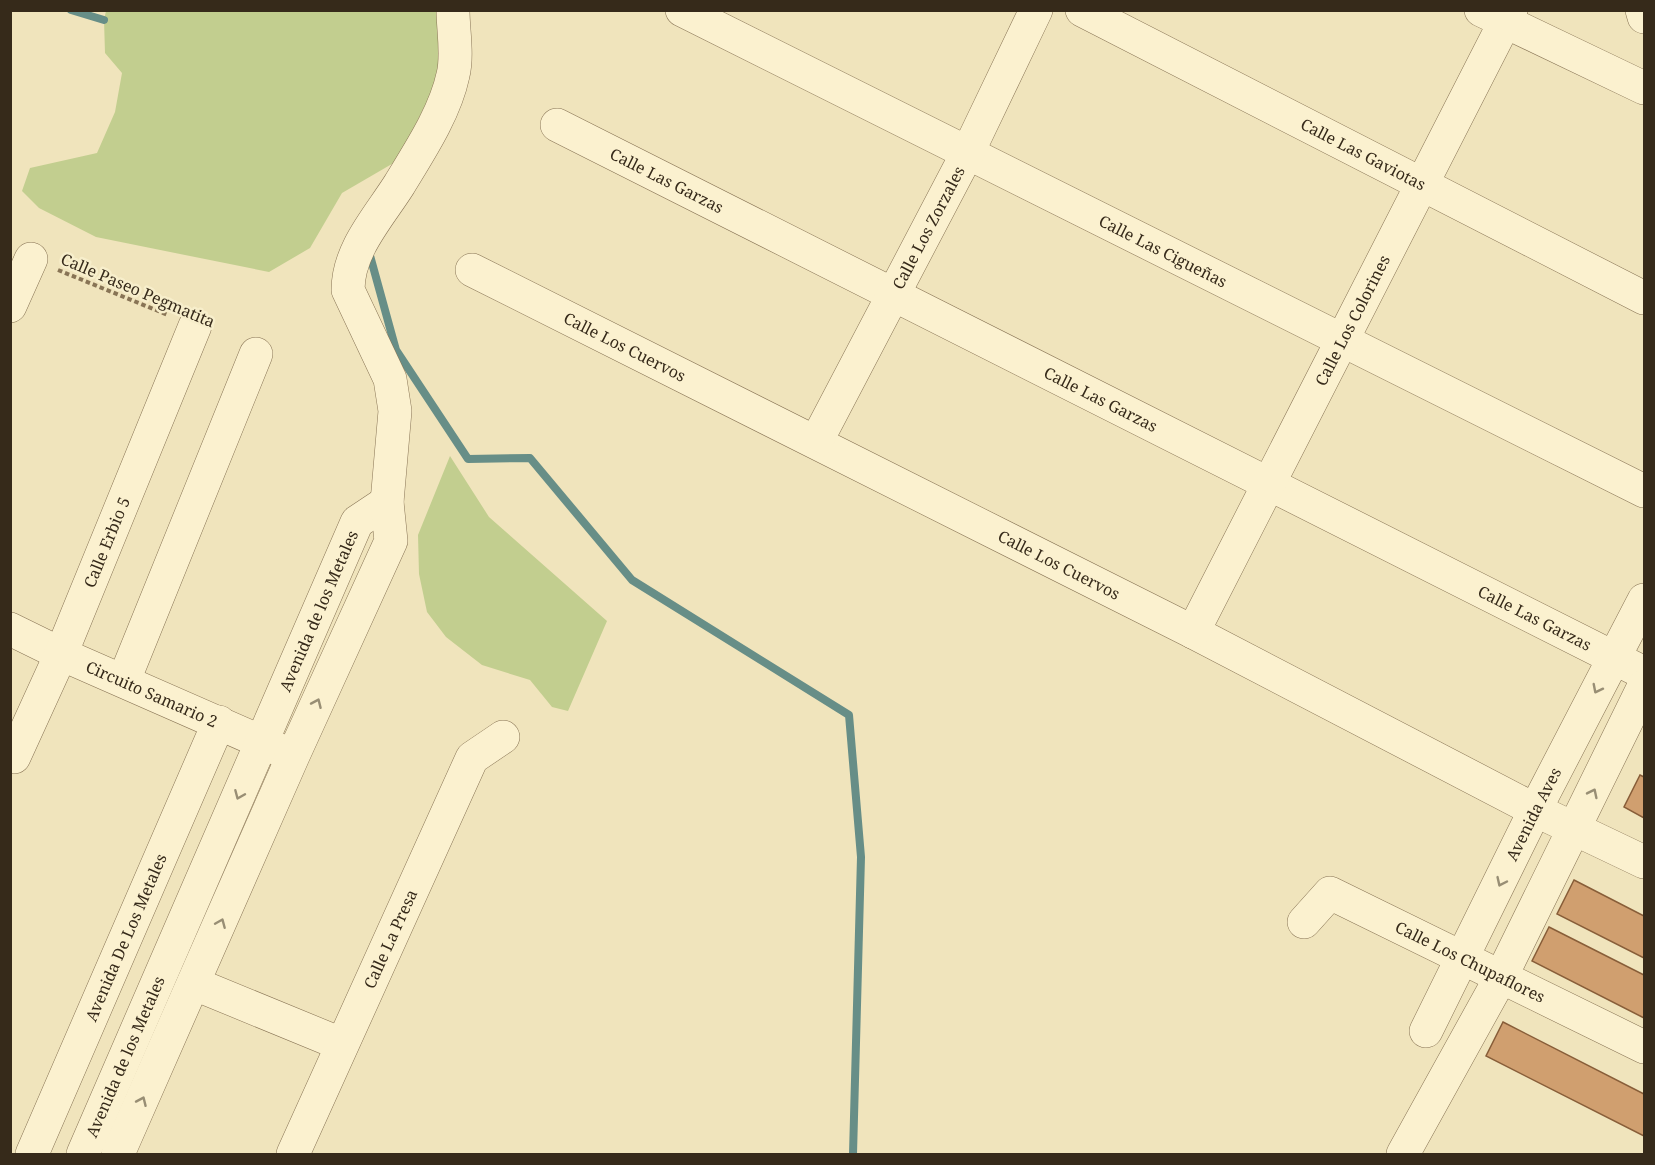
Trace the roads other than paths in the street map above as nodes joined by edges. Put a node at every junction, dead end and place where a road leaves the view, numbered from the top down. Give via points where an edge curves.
1 (453, 10) edge
2 (682, 10) edge
3 (1036, 10) edge
4 (1082, 10) edge
5 (1642, 10) edge
6 (1499, 15) edge
7 (1644, 17) edge
8 (1644, 88) edge
9 (557, 125) dead end
10 (968, 152) junction
11 (1421, 184) junction
12 (32, 259) road end
13 (472, 270) dead end
14 (892, 293) junction
15 (1644, 298) edge
16 (10, 306) edge
17 (195, 326) road end
18 (1341, 343) junction
19 (256, 354) dead end
20 (816, 442) junction
21 (1269, 484) junction
22 (1644, 491) edge
23 (387, 502) junction
24 (1644, 600) edge
25 (10, 629) edge
26 (1193, 632) junction
27 (61, 654) junction
28 (1613, 658) junction
29 (1644, 673) edge
30 (124, 680) junction
31 (1644, 686) edge
32 (219, 722) junction
33 (503, 737) dead end
34 (262, 741) junction
35 (293, 756) junction
36 (14, 758) dead end
37 (1535, 810) junction
38 (1576, 828) junction
39 (1644, 862) edge
40 (1304, 922) dead end
41 (1465, 958) junction
42 (1501, 976) junction
43 (195, 984) junction
44 (1426, 1031) dead end
45 (341, 1044) junction
46 (1644, 1047) edge
47 (41, 1152) edge
48 (83, 1155) edge
49 (118, 1155) edge
50 (293, 1155) edge
51 (1403, 1155) edge

1 - 23 street via 454,74 443,103 400,184 355,253 348,274 348,290 390,379 395,411
2 - 10 street, Calle Las Cigueñas
3 - 10 street, Calle Los Zorzales
4 - 11 street, Calle Las Gaviotas
5 - 7 street
6 - 8 street
6 - 11 street, Calle Los Colorines
9 - 14 street, Calle Las Garzas
10 - 14 street, Calle Los Zorzales
10 - 18 street, Calle Las Cigueñas
11 - 15 street, Calle Las Gaviotas
11 - 18 street, Calle Los Colorines
12 - 16 street
13 - 20 street, Calle Los Cuervos
14 - 20 street, Calle Los Zorzales
14 - 21 street, Calle Las Garzas
17 - 27 street, Calle Erbio 5
18 - 21 street, Calle Los Colorines
18 - 22 street, Calle Las Cigueñas
19 - 30 street
20 - 26 street, Calle Los Cuervos
21 - 26 street, Calle Los Colorines
21 - 28 street, Calle Las Garzas
23 - 34 street, Avenida de los Metales via 357,522
35 -> 23 street, Avenida de los Metales via 391,541
24 - 28 street, Avenida Aves
25 - 27 street, Circuito Samario 2
26 - 37 street, Calle Los Cuervos
27 - 30 street, Circuito Samario 2
27 - 36 street, Calle Erbio 5
28 - 29 street, Calle Las Garzas
28 -> 37 street, Avenida Aves
30 - 32 street, Circuito Samario 2
38 -> 31 street
32 - 34 street, Circuito Samario 2
32 - 47 street, Avenida De Los Metales
33 - 45 street, Calle La Presa via 472,758
34 - 35 street, Circuito Samario 2
34 -> 48 street, Avenida de los Metales
43 -> 35 street, Avenida de los Metales
37 - 38 street, Calle Los Cuervos
37 -> 41 street, Avenida Aves
38 - 39 street, Calle Los Cuervos
38 - 42 street
40 - 41 street, Calle Los Chupaflores via 1330,893
41 - 42 street, Calle Los Chupaflores
41 - 44 street, Avenida Aves
42 - 46 street, Calle Los Chupaflores
42 - 51 street
43 - 45 street
49 -> 43 street, Avenida de los Metales
45 - 50 street, Calle La Presa

